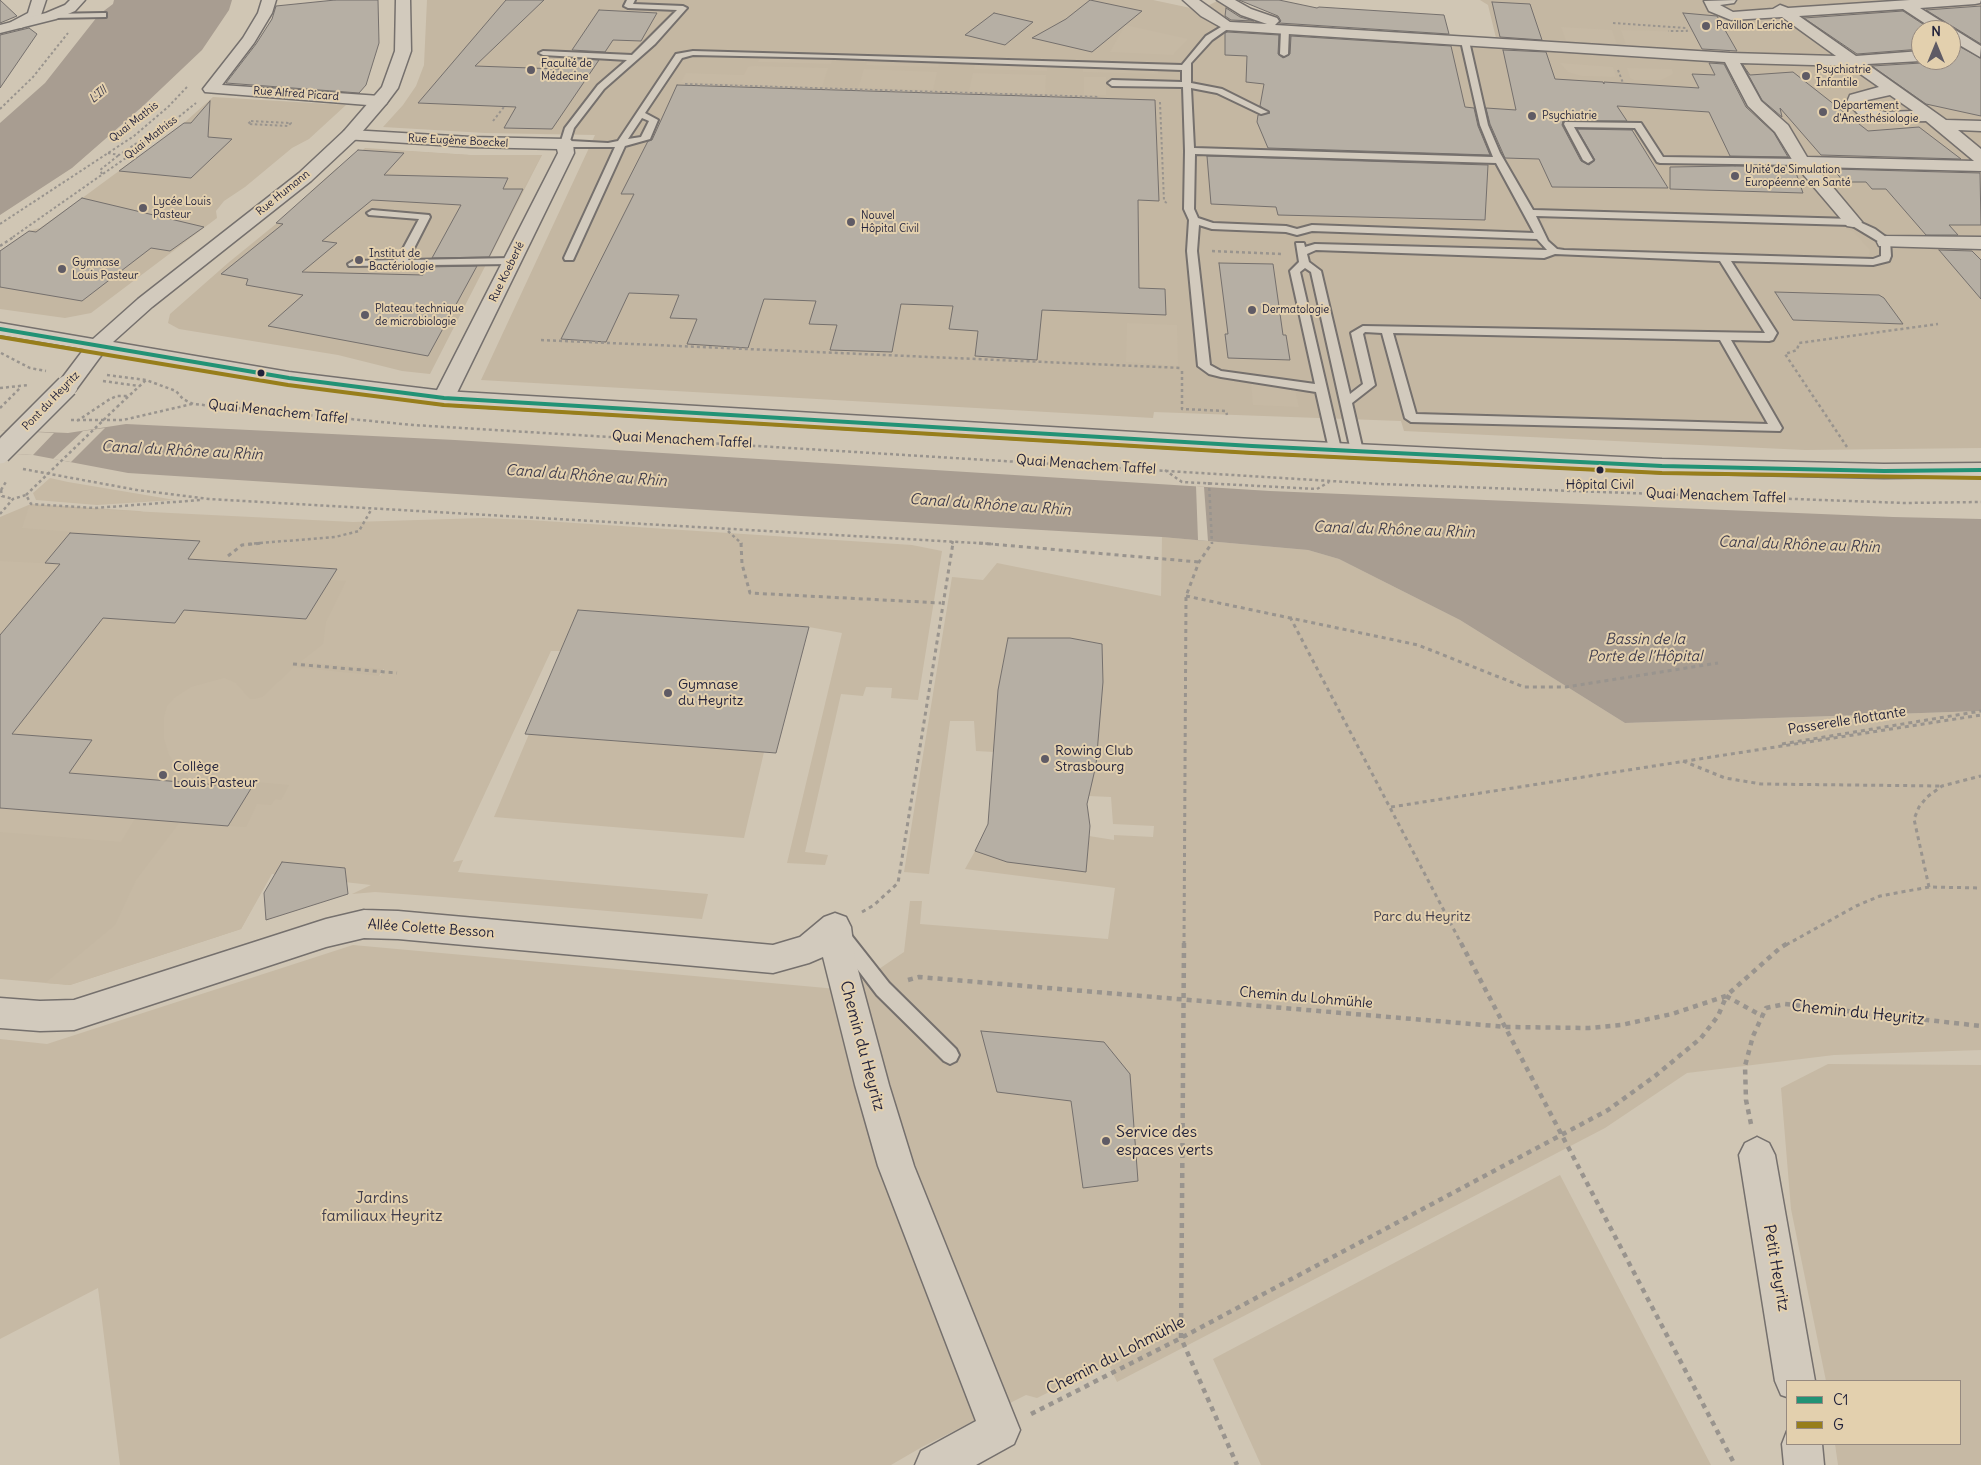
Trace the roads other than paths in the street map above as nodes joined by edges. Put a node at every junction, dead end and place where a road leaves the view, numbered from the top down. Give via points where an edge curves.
1 (39, 0) edge
2 (62, 0) edge
3 (78, 0) edge
4 (269, 0) edge
5 (403, 0) edge
6 (632, 0) edge
7 (1190, 0) edge
8 (1224, 0) edge
9 (1729, 0) edge
10 (1766, 0) edge
11 (1974, 0) edge
12 (1902, 2) edge
13 (1785, 12) junction
14 (103, 15) dead end
15 (51, 16) junction
16 (1930, 20) edge
17 (16, 25) junction
18 (1226, 26) junction
19 (0, 29) edge
20 (1285, 30) junction
21 (1961, 40) edge
22 (1465, 41) junction
23 (790, 45) dead end
24 (1981, 52) edge
25 (543, 53) dead end
26 (1961, 53) edge
27 (1284, 54) dead end
28 (1738, 54) junction
29 (935, 56) junction
30 (1911, 57) edge
31 (634, 58) junction
32 (1852, 61) junction
33 (1187, 65) junction
34 (1110, 87) dead end
35 (1187, 89) junction
36 (1892, 90) junction
37 (380, 101) junction
38 (1264, 112) dead end
39 (640, 114) junction
40 (1935, 121) junction
41 (1981, 126) edge
42 (350, 135) junction
43 (566, 144) junction
44 (621, 144) junction
45 (1190, 155) junction
46 (1981, 158) edge
47 (1207, 159) dead end
48 (1499, 160) junction
49 (1588, 160) dead end
50 (1802, 162) junction
51 (1981, 166) edge
52 (372, 213) dead end
53 (1530, 213) junction
54 (1194, 220) junction
55 (1852, 222) junction
56 (1297, 232) junction
57 (1540, 236) junction
58 (1886, 242) junction
59 (1981, 243) edge
60 (1554, 250) junction
61 (1723, 257) junction
62 (569, 258) dead end
63 (1303, 259) junction
64 (512, 261) junction
65 (401, 263) junction
66 (353, 264) dead end
67 (0, 328) edge
68 (1386, 329) junction
69 (1724, 338) junction
70 (97, 346) junction
71 (1321, 389) junction
72 (444, 398) junction
73 (1346, 402) junction
74 (1335, 449) junction
75 (1357, 451) junction
76 (0, 453) edge
77 (1981, 470) edge
78 (835, 927) junction
79 (0, 1013) edge
80 (950, 1056) dead end
81 (1757, 1155) road end
82 (1795, 1380) edge
83 (1802, 1445) edge
84 (935, 1465) edge
85 (1804, 1465) edge

1 - 17 street via 35,15
2 - 17 street via 43,16
3 - 15 street via 70,8
4 - 37 street, Rue Alfred Picard via 258,27 211,89
5 - 37 street, Rue Humann via 403,51 390,88
6 - 31 lane via 628,6 683,8
7 - 18 street
8 - 20 street via 1246,12 1279,23
9 - 13 street via 1711,1 1714,8 1733,23
10 - 13 street
11 - 12 street
12 - 13 street
12 - 16 street
13 - 32 street
14 - 15 lane
15 - 17 street
17 - 19 street
18 - 20 street
18 - 33 lane via 1209,38
20 - 22 street
20 - 27 lane
21 - 24 street
22 - 28 street
22 - 48 lane via 1484,125
23 - 29 lane
24 - 26 street
25 - 31 lane
28 - 32 street
28 - 50 street via 1754,103 1782,129
29 - 33 lane
29 - 39 lane via 693,53 679,56
30 - 32 street
31 - 43 lane via 601,87 570,128
32 - 36 street
33 - 35 lane
34 - 35 lane
35 - 38 lane via 1219,92
35 - 45 lane
36 - 40 street
36 - 40 street via 1861,95 1855,102 1864,111 1884,117
37 - 42 street, Rue Humann
39 - 44 lane
39 - 44 lane via 654,120 645,139
40 - 41 street
40 - 46 street
42 - 43 street, Rue Eugène Boeckel via 477,143
42 - 70 street, Rue Humann via 304,177 145,303
43 - 44 lane
43 - 64 street, Rue Koeberlé via 566,153
44 - 62 lane
45 - 47 lane
45 - 48 lane
45 - 54 lane via 1189,209
48 - 53 lane
49 - 50 lane via 1568,124 1638,126 1660,160
50 - 51 street
50 - 55 street
52 - 65 lane via 426,217
53 - 55 lane
53 - 57 lane
54 - 56 lane via 1212,226
54 - 71 lane via 1192,251 1204,366 1221,374
55 - 58 lane
56 - 57 lane via 1312,228
56 - 63 lane
57 - 60 lane via 1548,248
58 - 59 street
58 - 61 lane via 1886,259 1873,262
60 - 61 lane via 1564,253
60 - 63 lane via 1544,254 1315,246 1305,250
61 - 69 lane via 1771,336 1762,340
63 - 71 lane via 1295,271
63 - 73 lane via 1316,271
64 - 65 lane
64 - 72 street, Rue Koeberlé
65 - 66 lane
67 - 70 street, Quai Menachem Taffel
68 - 69 lane
68 - 69 lane via 1411,418 1776,428
68 - 73 lane via 1359,331 1357,334 1369,385
70 - 72 street, Quai Menachem Taffel via 289,378
70 - 76 street, Pont du Heyritz, bridge via 67,386
71 - 74 lane
72 - 74 street, Quai Menachem Taffel
73 - 75 lane
74 - 75 street, Quai Menachem Taffel
75 - 77 street, Quai Menachem Taffel via 1662,466
78 - 79 street, Allée Colette Besson via 809,948 773,959 364,924 326,933 74,1015
78 - 80 lane via 883,988
78 - 84 street, Chemin du Heyritz via 839,959 896,1166 1000,1430
81 - 82 street, Petit Heyritz
83 - 85 street

